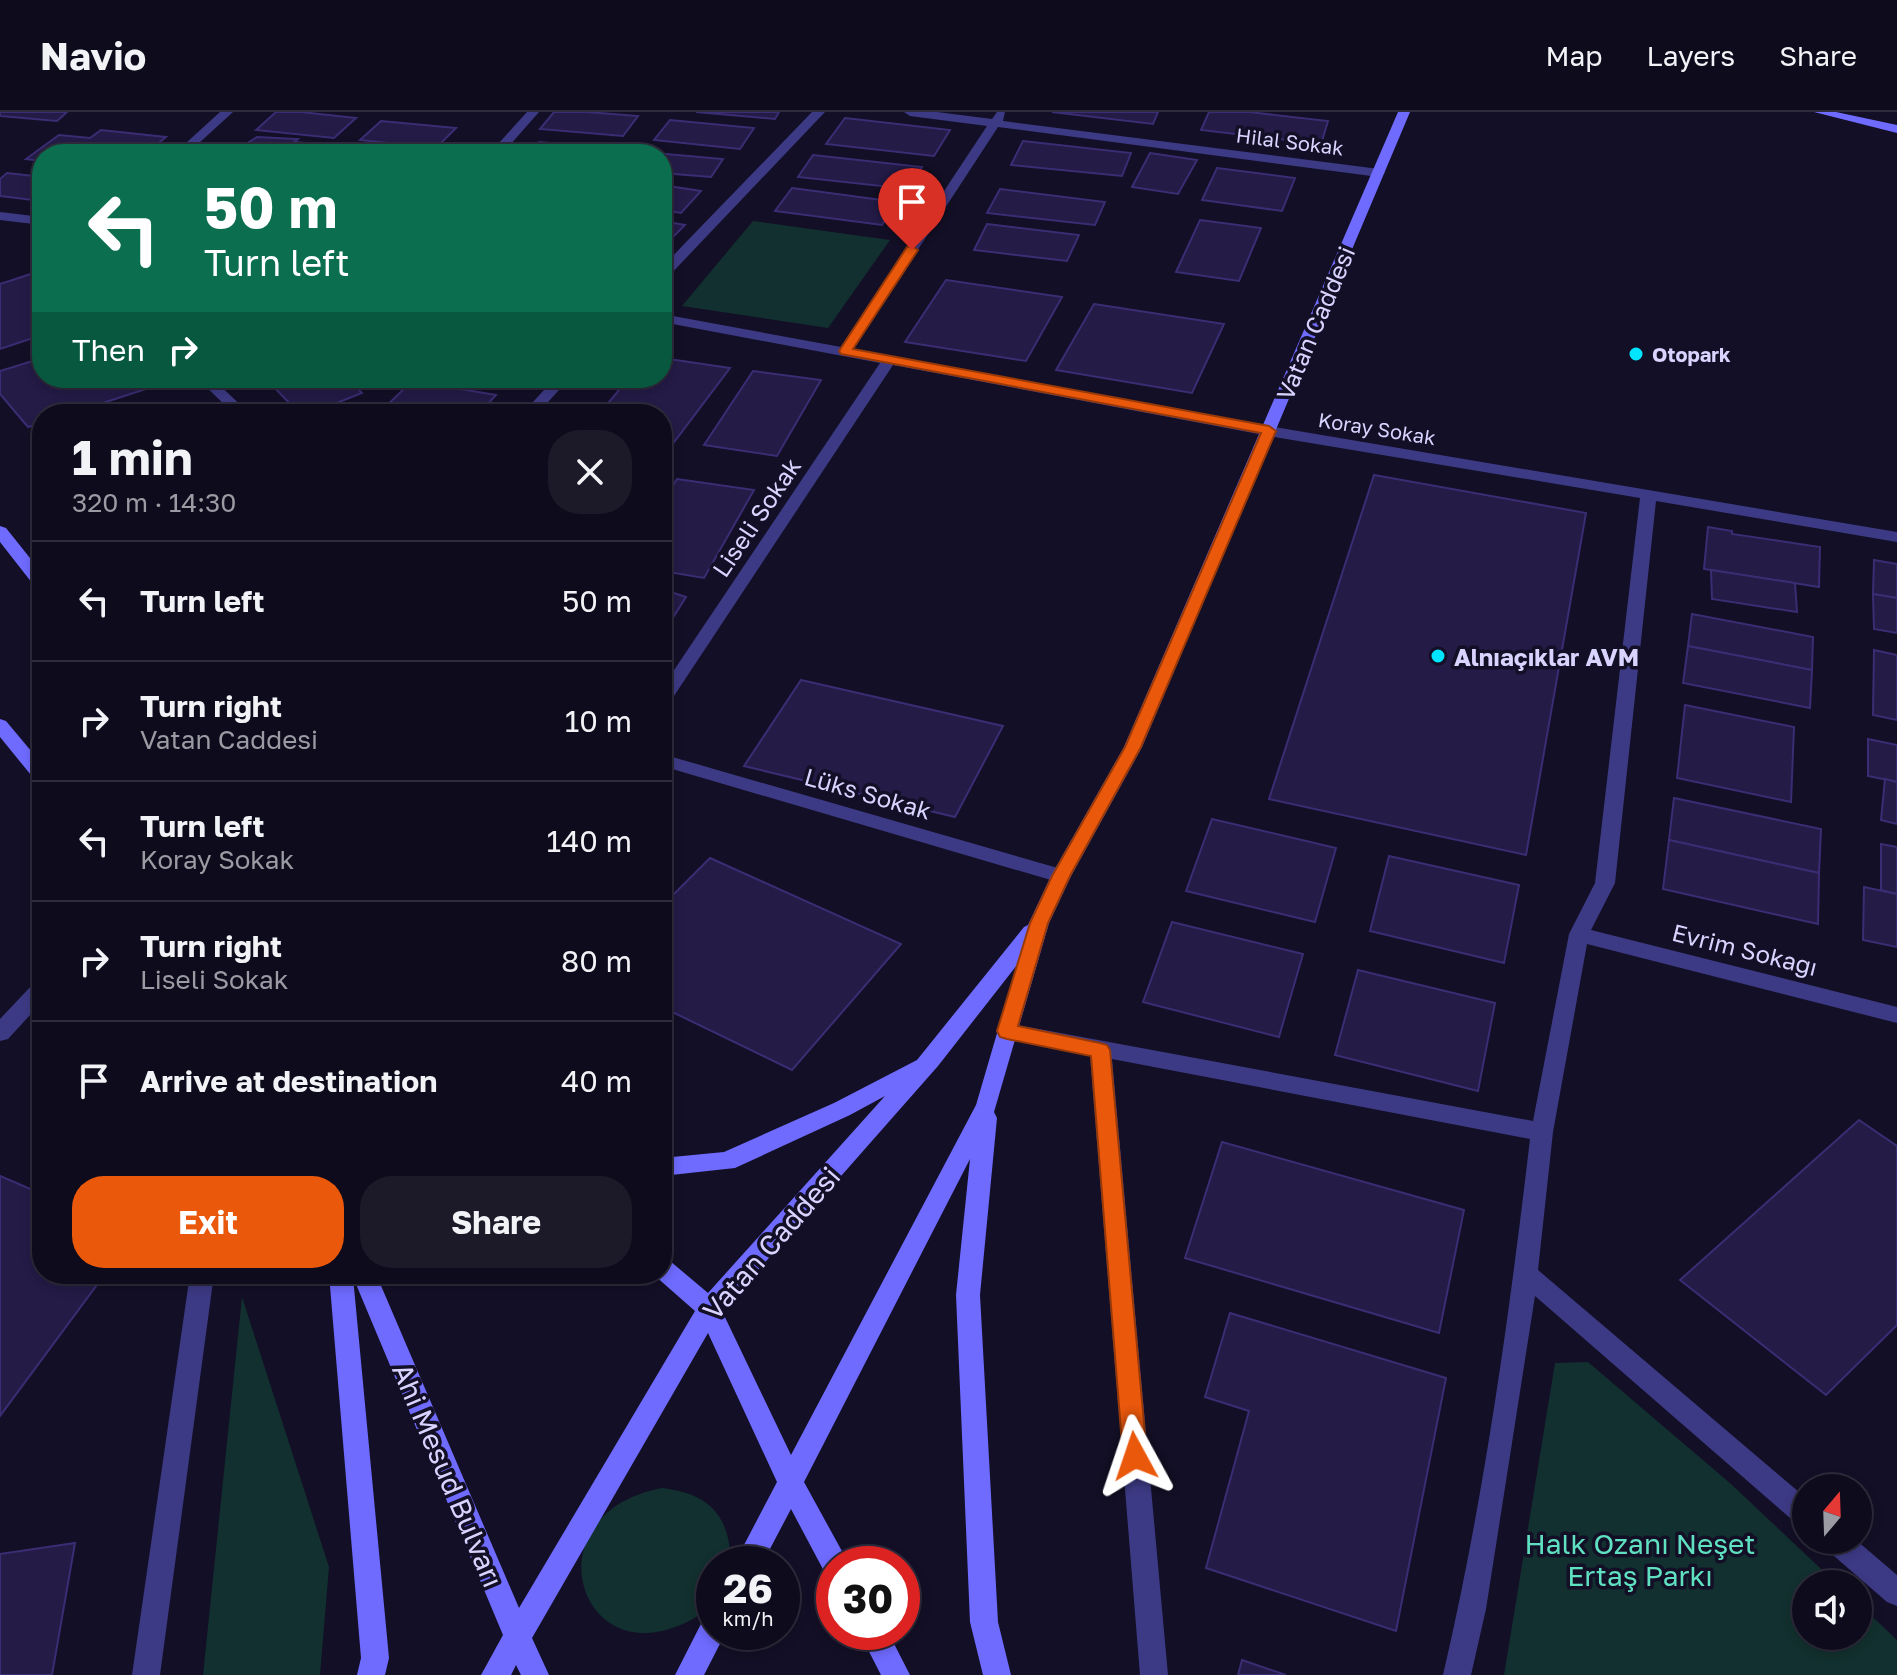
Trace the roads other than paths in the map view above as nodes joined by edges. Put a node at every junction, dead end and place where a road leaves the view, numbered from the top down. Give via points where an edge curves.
1 (227, 112) edge
2 (533, 112) edge
3 (819, 112) edge
4 (910, 112) edge
5 (1404, 112) edge
6 (1820, 112) edge
7 (998, 117) edge
8 (1897, 129) edge
9 (191, 144) edge
10 (504, 144) edge
11 (1379, 173) junction
12 (0, 216) edge
13 (32, 220) edge
14 (672, 265) edge
15 (672, 320) edge
16 (845, 351) junction
17 (889, 360) junction
18 (215, 388) edge
19 (554, 388) edge
20 (232, 404) edge
21 (538, 404) edge
22 (1269, 431) junction
23 (1649, 493) junction
24 (0, 531) edge
25 (1897, 537) edge
26 (32, 571) edge
27 (672, 686) edge
28 (0, 725) edge
29 (672, 763) edge
30 (32, 764) edge
31 (1061, 876) junction
32 (1039, 923) junction
33 (1579, 934) junction
34 (32, 999) edge
35 (1897, 1015) edge
36 (1007, 1031) junction
37 (0, 1033) edge
38 (1100, 1050) junction
39 (930, 1060) junction
40 (987, 1105) junction
41 (1542, 1132) junction
42 (672, 1166) edge
43 (1526, 1274) junction
44 (672, 1277) edge
45 (201, 1284) edge
46 (342, 1284) edge
47 (368, 1284) edge
48 (709, 1309) junction
49 (791, 1484) junction
50 (1792, 1503) edge
51 (758, 1546) edge
52 (825, 1546) edge
53 (1852, 1554) edge
54 (1897, 1593) edge
55 (516, 1638) junction
56 (702, 1650) edge
57 (883, 1650) edge
58 (146, 1675) edge
59 (371, 1675) edge
60 (495, 1675) edge
61 (535, 1675) edge
62 (689, 1675) edge
63 (896, 1675) edge
64 (997, 1675) edge
65 (1154, 1675) edge
66 (1457, 1675) edge

1 - 9 street
2 - 10 street
3 - 14 street
4 - 7 street, Hilal Sokak
5 - 11 main road, Vatan Caddesi
6 - 8 main road
7 - 11 street, Hilal Sokak
7 - 16 street
11 - 22 main road, Vatan Caddesi
12 - 13 street
15 - 16 street, Koray Sokak
16 - 17 street, Koray Sokak
17 - 22 street, Koray Sokak
17 - 27 street, Liseli Sokak
18 - 20 street
19 - 21 street
22 - 23 street, Koray Sokak
22 - 31 main road, Vatan Caddesi via 1133,747
23 - 25 street, Koray Sokak
23 - 33 street via 1605,883
24 - 26 main road
28 - 30 main road
29 - 31 street, Lüks Sokak
31 - 32 main road, Vatan Caddesi
32 - 36 main road, Vatan Caddesi
32 - 39 main road, Vatan Caddesi
33 - 35 street, Evrim Sokağı
33 - 41 street
34 - 37 street
36 - 38 street
36 - 40 main road, Vatan Caddesi
38 - 41 street
38 - 65 street
39 - 42 main road via 842,1109 727,1161
39 - 48 main road, Vatan Caddesi
40 - 49 main road, Vatan Caddesi
40 - 64 main road via 968,1295 984,1622
41 - 43 street
43 - 50 street
43 - 66 street
44 - 48 main road
45 - 58 street
46 - 59 main road via 375,1658
47 - 55 main road, Ahi Mesud Bulvarı
48 - 49 main road
48 - 55 main road, Vatan Caddesi
49 - 51 main road, Vatan Caddesi
49 - 52 main road
53 - 54 street
55 - 60 main road, Vatan Caddesi
55 - 61 main road, Ahi Mesud Bulvarı
56 - 62 main road
57 - 63 main road

